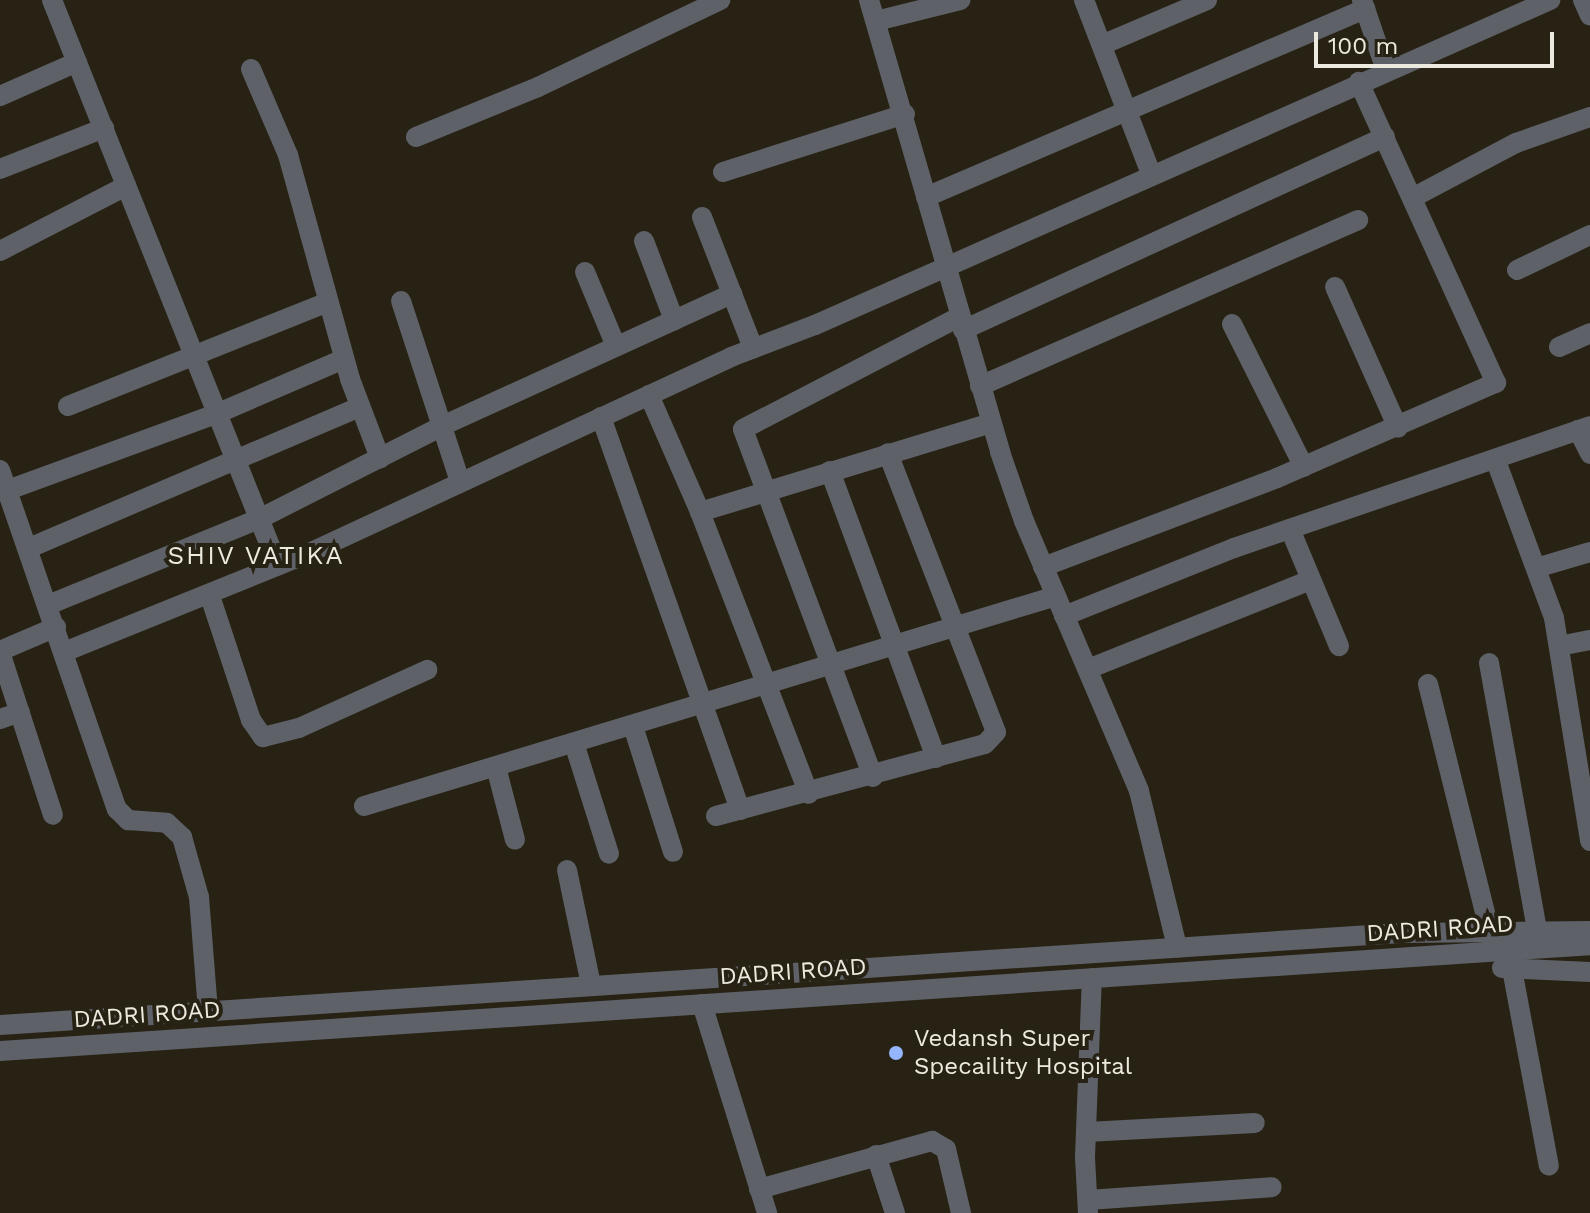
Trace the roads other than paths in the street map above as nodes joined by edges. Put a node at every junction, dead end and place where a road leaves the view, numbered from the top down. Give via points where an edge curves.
1 (52, 0) edge
2 (720, 0) edge
3 (869, 0) edge
4 (960, 0) edge
5 (1084, 0) edge
6 (1207, 0) edge
7 (1550, 0) edge
8 (1583, 0) edge
9 (1364, 4) edge
10 (1590, 16) edge
11 (876, 21) junction
12 (1104, 44) junction
13 (77, 62) junction
14 (251, 69) dead end
15 (1386, 70) junction
16 (1359, 82) junction
17 (0, 96) edge
18 (1128, 111) junction
19 (905, 114) junction
20 (1590, 117) edge
21 (104, 128) junction
22 (416, 137) dead end
23 (1385, 137) junction
24 (0, 169) edge
25 (723, 172) dead end
26 (1151, 174) junction
27 (126, 186) junction
28 (926, 197) junction
29 (1414, 197) junction
30 (702, 217) dead end
31 (1358, 220) dead end
32 (1590, 235) edge
33 (644, 241) dead end
34 (0, 251) edge
35 (945, 265) junction
36 (1517, 270) dead end
37 (585, 272) dead end
38 (1335, 287) dead end
39 (732, 294) junction
40 (401, 301) dead end
41 (328, 302) junction
42 (674, 320) junction
43 (961, 323) junction
44 (1232, 324) dead end
45 (1590, 333) edge
46 (616, 346) junction
47 (1559, 347) dead end
48 (753, 348) junction
49 (193, 357) junction
50 (344, 359) junction
51 (980, 386) junction
52 (649, 395) junction
53 (68, 406) dead end
54 (360, 407) junction
55 (216, 414) junction
56 (601, 417) junction
57 (991, 423) junction
58 (442, 426) junction
59 (1398, 428) junction
60 (1584, 428) edge
61 (888, 453) junction
62 (1590, 454) edge
63 (380, 458) junction
64 (1496, 461) junction
65 (237, 463) junction
66 (1304, 467) junction
67 (0, 470) edge
68 (830, 471) junction
69 (460, 482) junction
70 (8, 490) junction
71 (766, 492) junction
72 (700, 512) junction
73 (259, 519) junction
74 (1290, 529) junction
75 (29, 548) junction
76 (1590, 552) edge
77 (278, 566) junction
78 (1043, 567) junction
79 (1536, 568) junction
80 (1311, 580) junction
81 (210, 596) junction
82 (1056, 596) junction
83 (48, 605) junction
84 (1064, 616) junction
85 (957, 626) junction
86 (56, 627) junction
87 (1590, 640) edge
88 (893, 646) junction
89 (1339, 646) dead end
90 (1559, 646) junction
91 (0, 652) edge
92 (64, 652) junction
93 (1489, 663) dead end
94 (828, 666) junction
95 (1088, 669) junction
96 (427, 670) dead end
97 (1428, 684) dead end
98 (767, 685) junction
99 (705, 705) junction
100 (10, 716) edge
101 (633, 726) junction
102 (574, 743) junction
103 (936, 758) junction
104 (496, 767) junction
105 (873, 777) junction
106 (809, 794) junction
107 (364, 806) dead end
108 (740, 810) junction
109 (53, 815) dead end
110 (716, 816) dead end
111 (515, 840) dead end
112 (1590, 841) edge
113 (673, 852) dead end
114 (609, 854) dead end
115 (567, 870) dead end
116 (1590, 917) edge
117 (1536, 926) junction
118 (1590, 931) edge
119 (1490, 932) junction
120 (1590, 945) edge
121 (1177, 947) junction
122 (1429, 956) junction
123 (1512, 969) junction
124 (1590, 972) edge
125 (1092, 978) junction
126 (591, 985) junction
127 (702, 1004) junction
128 (208, 1012) junction
129 (0, 1025) edge
130 (0, 1051) edge
131 (1255, 1123) dead end
132 (1087, 1132) junction
133 (876, 1155) junction
134 (1549, 1166) dead end
135 (1272, 1187) dead end
136 (759, 1189) junction
137 (1088, 1206) edge
138 (767, 1213) edge
139 (895, 1213) edge
140 (961, 1213) edge

1 - 13 street
2 - 22 street via 538,87
3 - 11 street
4 - 11 street
5 - 12 street
6 - 12 street
7 - 15 street
8 - 10 street
9 - 15 street
9 - 18 street
11 - 19 street
12 - 18 street
13 - 17 street
13 - 21 street
14 - 41 street via 288,155
15 - 16 street
16 - 23 street
16 - 26 street
18 - 26 street
18 - 28 street
19 - 25 street
19 - 28 street
20 - 29 street via 1516,143
21 - 24 street
21 - 27 street
23 - 29 street
23 - 43 street
26 - 35 street
27 - 34 street
27 - 49 street
28 - 35 street
29 - 59 street via 1496,383
30 - 39 street
31 - 51 street
32 - 36 street
33 - 42 street
35 - 43 street
35 - 48 street
37 - 46 street
38 - 59 street
39 - 42 street
39 - 48 street
40 - 58 street
41 - 49 street
41 - 50 street
42 - 46 street
43 - 51 street
43 - 71 street via 748,423 742,437
44 - 66 street
45 - 47 street
46 - 58 street
48 - 52 street
49 - 53 street
49 - 55 street
50 - 54 street
50 - 55 street
51 - 57 street
52 - 56 street
52 - 72 street
54 - 63 street
54 - 65 street
55 - 65 street
55 - 70 street
56 - 69 street
56 - 99 street
57 - 61 street
57 - 78 street
58 - 63 street
58 - 69 street
59 - 66 street
60 - 62 street
60 - 64 street
61 - 68 street
61 - 85 street
63 - 73 street
64 - 74 street
64 - 79 street
65 - 73 street
65 - 75 street
66 - 78 street
67 - 70 street
68 - 71 street
68 - 88 street
69 - 77 street
70 - 75 street
71 - 72 street
71 - 94 street
72 - 98 street
73 - 77 street
73 - 83 street
74 - 80 street
74 - 84 street
75 - 83 street
76 - 79 street
77 - 81 street
78 - 82 street
79 - 90 street
80 - 89 street
80 - 95 street
81 - 92 street
81 - 96 street via 251,720 263,737 312,723
82 - 84 street
82 - 85 street
83 - 86 street
84 - 95 street
85 - 88 street
85 - 103 street via 996,732 985,744
86 - 91 street
86 - 92 street
87 - 90 street
88 - 94 street
88 - 103 street
90 - 112 street
91 - 100 street
92 - 128 street via 117,809 138,822 167,823 182,837 199,897
93 - 117 street
94 - 98 street
94 - 105 street
95 - 121 street via 1139,791
97 - 119 street
98 - 99 street
98 - 106 street
99 - 101 street
99 - 108 street
100 - 109 street
101 - 102 street
101 - 113 street
102 - 104 street
102 - 114 street
103 - 105 street
104 - 107 street
104 - 111 street
105 - 106 street
106 - 108 street
108 - 110 street
115 - 126 street
116 - 117 street
117 - 118 street, DADRI ROAD
117 - 119 street, DADRI ROAD
119 - 121 street, DADRI ROAD
120 - 122 street, DADRI ROAD
121 - 126 street, DADRI ROAD
122 - 123 street
122 - 125 street, DADRI ROAD
123 - 124 street
123 - 134 street
125 - 127 street, DADRI ROAD
125 - 132 street
126 - 128 street, DADRI ROAD
127 - 130 street, DADRI ROAD
127 - 136 street
128 - 129 street, DADRI ROAD
131 - 132 street
132 - 137 street
133 - 136 street
133 - 139 street
133 - 140 street via 922,1142 941,1143
135 - 137 street
136 - 138 street

